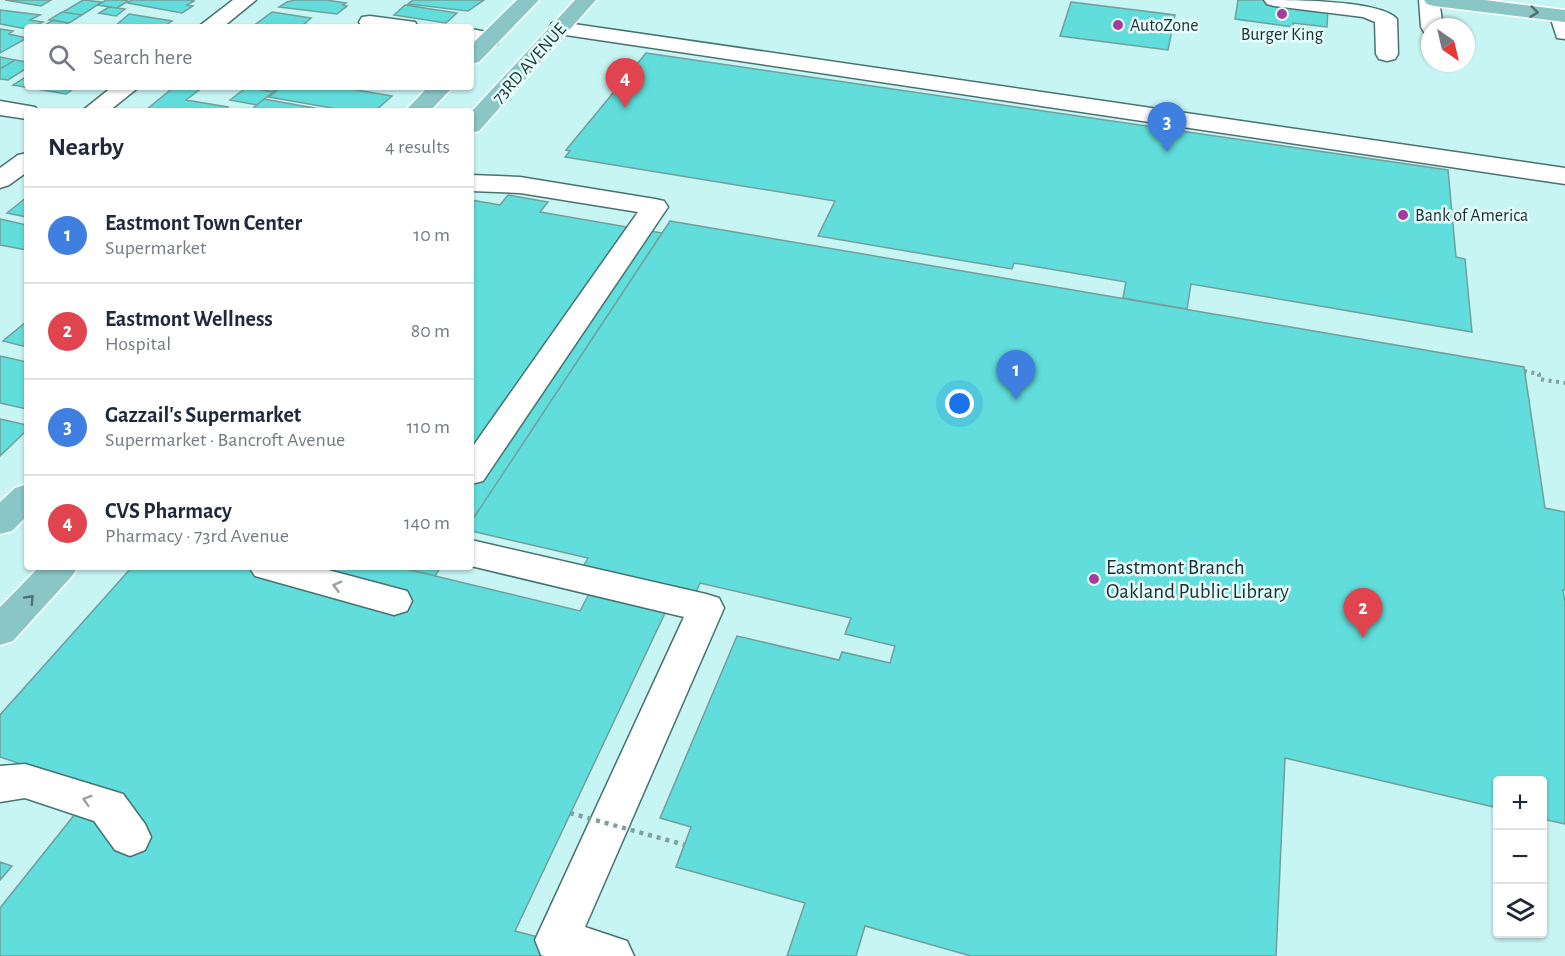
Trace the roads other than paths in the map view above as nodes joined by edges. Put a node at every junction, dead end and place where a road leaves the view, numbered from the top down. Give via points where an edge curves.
1 (246, 0) edge
2 (529, 0) edge
3 (586, 0) edge
4 (1274, 0) edge
5 (1429, 0) edge
6 (1434, 0) edge
7 (1431, 18) edge
8 (1564, 21) edge
9 (370, 22) dead end
10 (213, 24) edge
11 (385, 24) edge
12 (561, 28) junction
13 (480, 37) edge
14 (1387, 54) dead end
15 (123, 90) edge
16 (438, 90) edge
17 (0, 108) edge
18 (98, 108) edge
19 (420, 108) edge
20 (24, 112) edge
21 (474, 123) edge
22 (24, 162) edge
23 (1565, 176) edge
24 (0, 180) edge
25 (474, 183) edge
26 (474, 469) edge
27 (24, 499) edge
28 (0, 522) edge
29 (474, 554) edge
30 (57, 570) edge
31 (278, 570) edge
32 (394, 601) dead end
33 (0, 631) edge
34 (0, 784) edge
35 (130, 837) dead end
36 (610, 956) edge

1 - 10 street
2 - 13 main road
3 - 12 main road, 73RD AVENUE
4 - 14 street via 1378,15 1386,19
5 - 7 street
6 -> 8 main road
9 - 11 street
12 - 21 main road, 73RD AVENUE
12 - 23 street
15 - 18 street
16 - 19 main road
17 - 20 street
22 - 24 street
25 - 26 street via 520,185 654,207
27 - 28 main road
29 - 36 street via 706,608 557,940
33 -> 30 main road
32 -> 31 street
35 -> 34 street via 108,807 25,781

